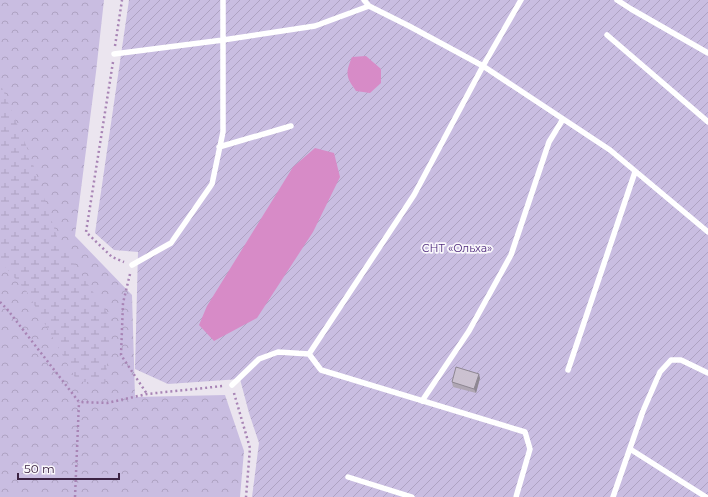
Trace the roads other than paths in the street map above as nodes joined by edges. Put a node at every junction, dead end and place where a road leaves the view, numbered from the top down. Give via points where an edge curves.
1 (224, 0) edge
2 (364, 0) edge
3 (522, 0) edge
4 (617, 0) edge
5 (369, 6) junction
6 (608, 35) dead end
7 (223, 40) junction
8 (708, 53) edge
9 (114, 54) road end
10 (483, 66) junction
11 (563, 119) junction
12 (708, 122) edge
13 (291, 126) dead end
14 (219, 147) junction
15 (635, 172) junction
16 (708, 232) edge
17 (132, 265) road end
18 (309, 354) junction
19 (568, 370) dead end
20 (708, 373) edge
21 (232, 385) road end
22 (422, 401) junction
23 (630, 449) junction
24 (348, 477) dead end
25 (412, 497) edge
26 (516, 497) edge
27 (613, 497) edge
28 (706, 497) edge

1 - 7 lane
2 - 5 lane
3 - 10 lane
4 - 8 lane
5 - 7 lane via 315,26
5 - 10 lane
6 - 12 lane
7 - 9 lane
7 - 14 lane via 223,132
10 - 11 lane
10 - 18 lane via 414,195
11 - 15 lane via 610,150
11 - 22 lane via 549,142 511,255 469,332
13 - 14 lane
14 - 17 lane via 212,184 171,243
15 - 16 lane
15 - 19 lane
18 - 21 lane via 278,352 259,359
18 - 22 lane via 321,370
20 - 23 lane via 681,360 671,360 660,372
22 - 26 lane via 525,432 530,449
23 - 27 lane
23 - 28 lane
24 - 25 lane

